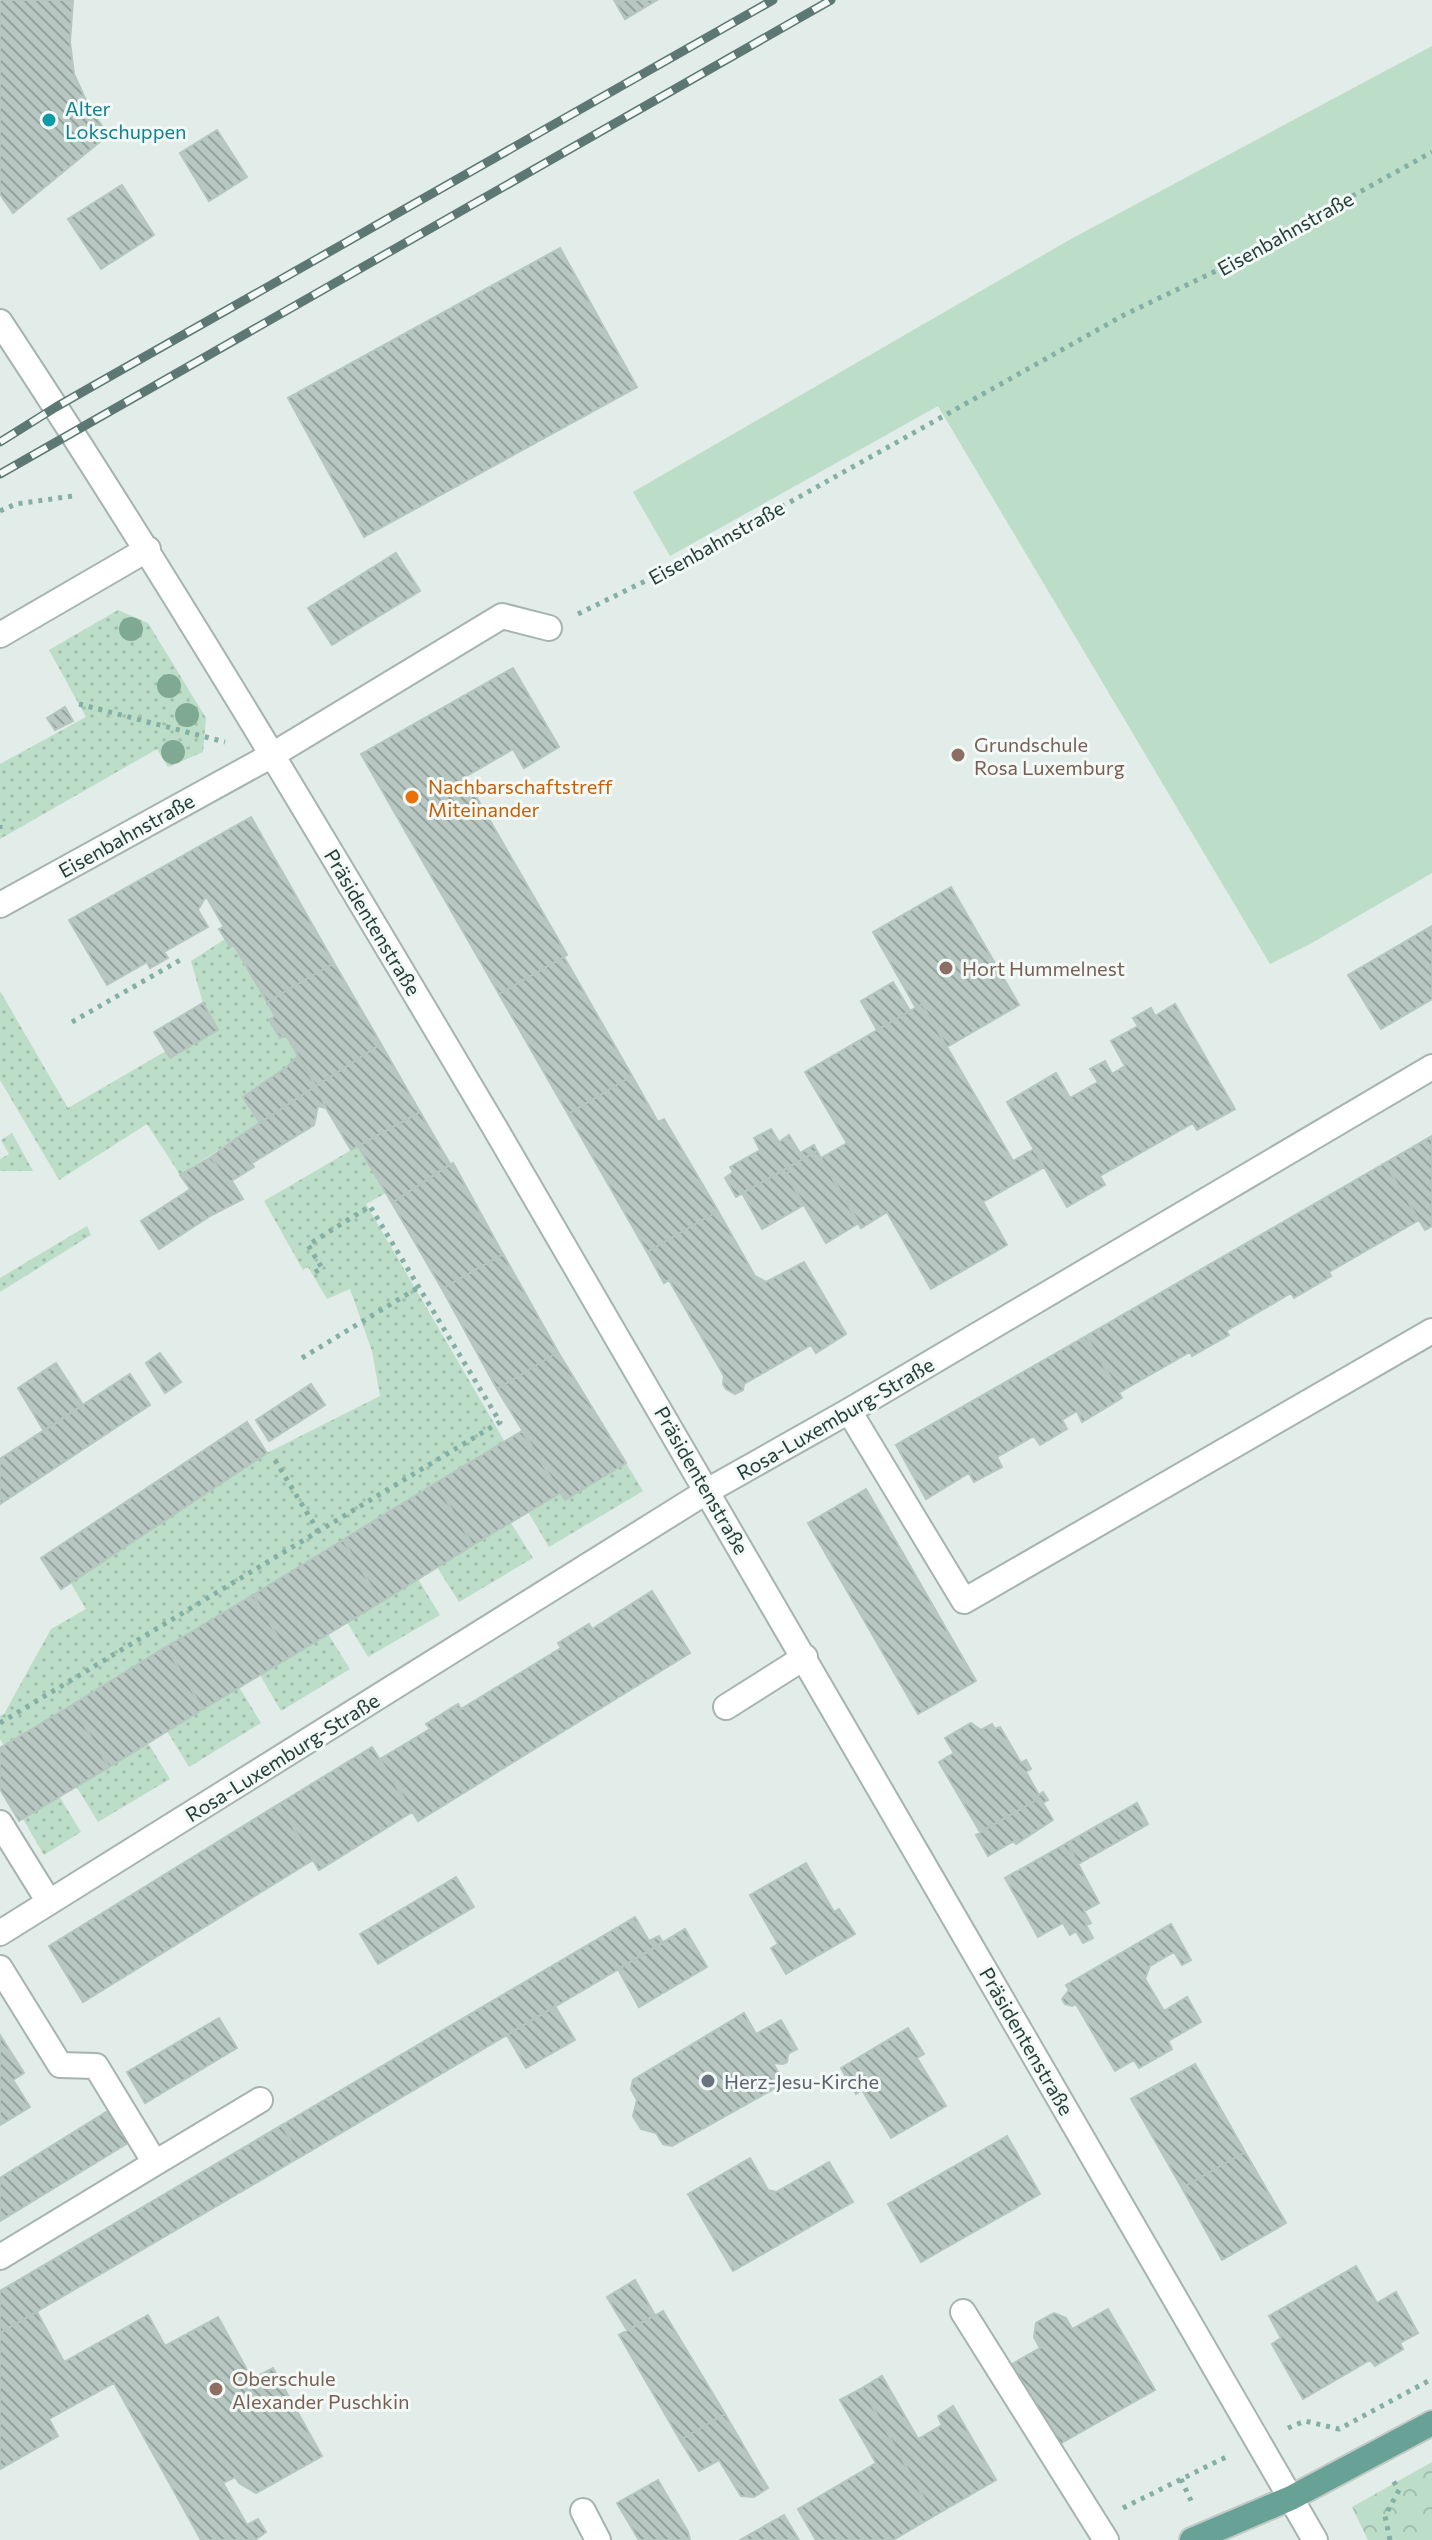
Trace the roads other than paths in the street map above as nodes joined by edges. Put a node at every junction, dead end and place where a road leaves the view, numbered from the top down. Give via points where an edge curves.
1 (0, 322) edge
2 (148, 549) junction
3 (549, 628) road end
4 (0, 635) edge
5 (274, 754) junction
6 (0, 905) edge
7 (1432, 1067) edge
8 (1432, 1331) edge
9 (849, 1411) junction
10 (709, 1490) junction
11 (805, 1657) junction
12 (726, 1707) dead end
13 (0, 1823) edge
14 (49, 1902) junction
15 (0, 1933) edge
16 (0, 1968) edge
17 (260, 2100) dead end
18 (155, 2163) junction
19 (0, 2257) edge
20 (963, 2312) dead end
21 (1432, 2423) edge
22 (1291, 2498) junction
23 (583, 2511) dead end
24 (598, 2540) edge
25 (1106, 2540) edge
26 (1192, 2540) edge
27 (1315, 2540) edge

1 - 2 street, Präsidentenstraße
2 - 4 street
2 - 5 street, Präsidentenstraße
3 - 5 street, Eisenbahnstraße via 502,616
5 - 6 street, Eisenbahnstraße
5 - 10 street, Präsidentenstraße
7 - 9 street, Rosa-Luxemburg-Straße
8 - 9 street via 964,1601
9 - 10 street, Rosa-Luxemburg-Straße
10 - 11 street, Präsidentenstraße
10 - 14 street, Rosa-Luxemburg-Straße
11 - 12 street
11 - 22 street, Präsidentenstraße
13 - 14 street
14 - 15 street, Rosa-Luxemburg-Straße
16 - 18 street via 60,2065 96,2066
17 - 18 street
18 - 19 street
20 - 25 street
21 - 22 main road
22 - 26 main road
22 - 27 street, Präsidentenstraße
23 - 24 street

